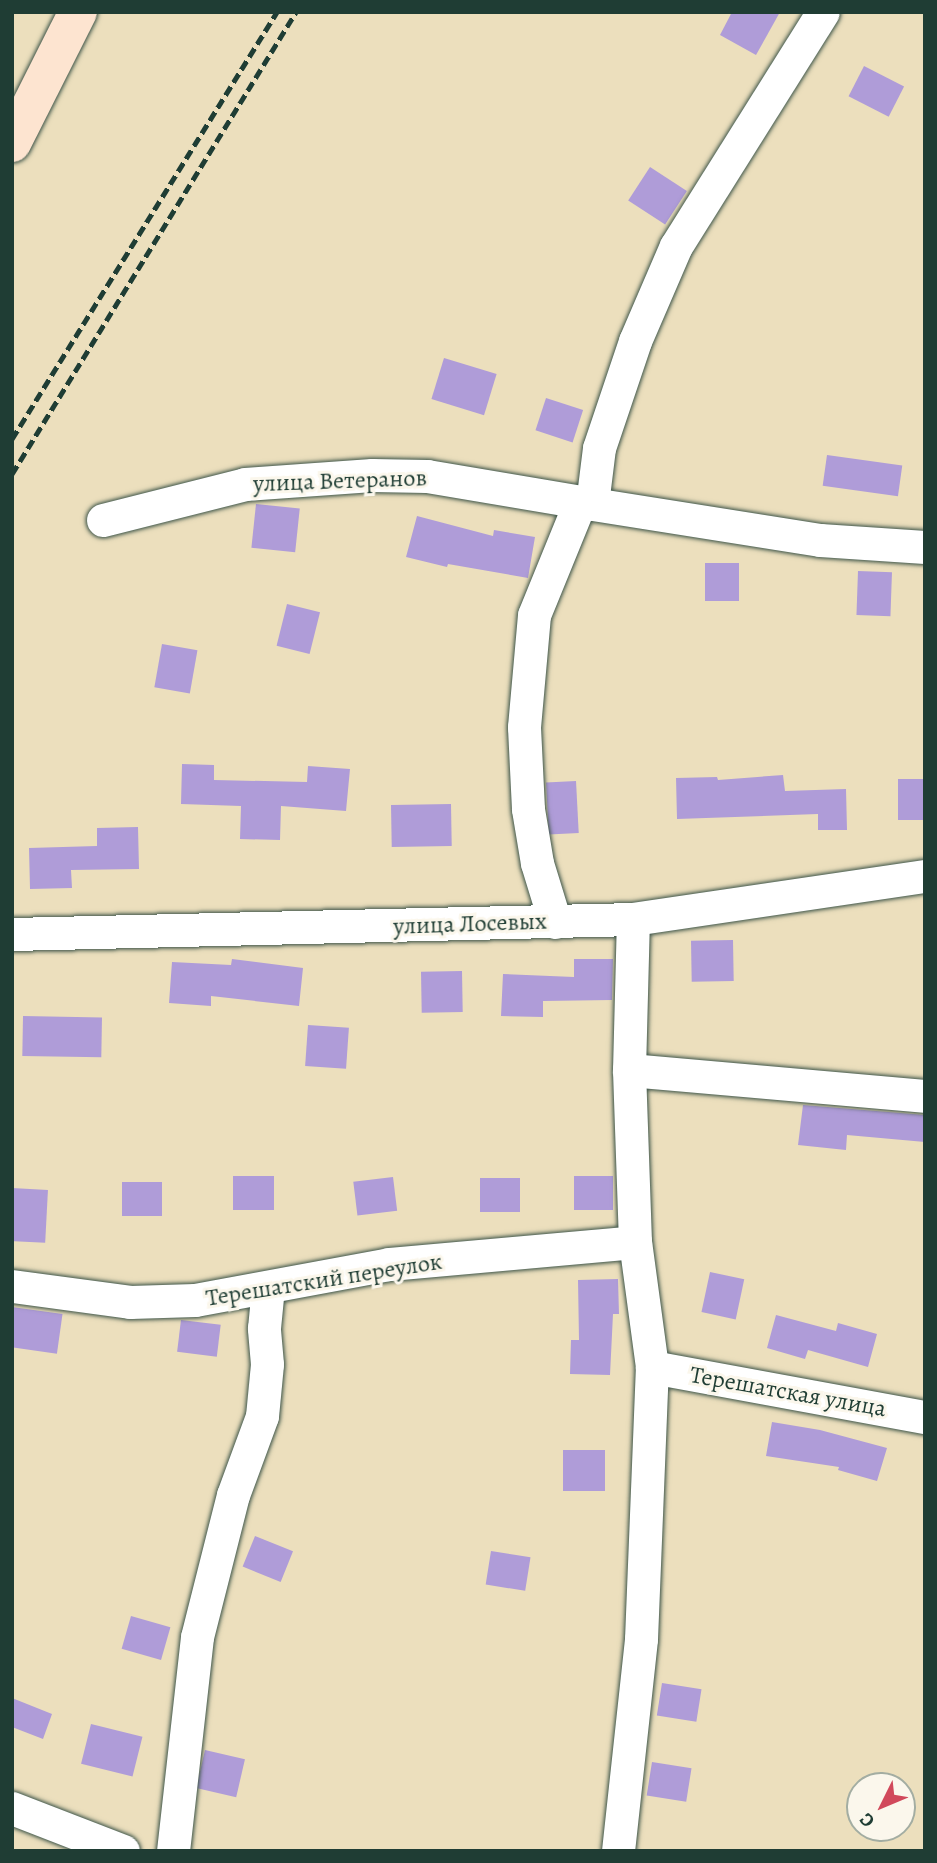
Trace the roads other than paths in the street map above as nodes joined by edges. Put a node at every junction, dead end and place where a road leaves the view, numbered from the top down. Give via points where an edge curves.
1 (78, 12) edge
2 (823, 12) edge
3 (12, 143) edge
4 (586, 503) junction
5 (103, 520) dead end
6 (925, 547) edge
7 (925, 876) edge
8 (633, 919) junction
9 (555, 922) junction
10 (12, 934) edge
11 (629, 1070) junction
12 (925, 1096) edge
13 (635, 1242) junction
14 (12, 1286) edge
15 (268, 1287) junction
16 (652, 1367) junction
17 (925, 1417) edge
18 (12, 1808) edge
19 (123, 1851) edge
20 (173, 1851) edge
21 (618, 1851) edge

1 - 3 main road
2 - 4 street via 677,246 635,341
4 - 5 street, улица Ветеранов via 428,476 372,475 245,484
4 - 6 street, улица Ветеранов via 820,540
4 - 9 street via 534,615 524,727 528,809 537,863
7 - 8 street, улица Лосевых
8 - 9 street, улица Лосевых
8 - 11 street
9 - 10 street, улица Лосевых
11 - 12 street
11 - 13 street
13 - 15 street, Терешатский переулок via 389,1265
13 - 16 street
14 - 15 street, Терешатский переулок via 130,1302 195,1300
15 - 20 street via 262,1416 233,1495 197,1637
16 - 17 street, Терешатская улица
16 - 21 street via 641,1639
18 - 19 street

